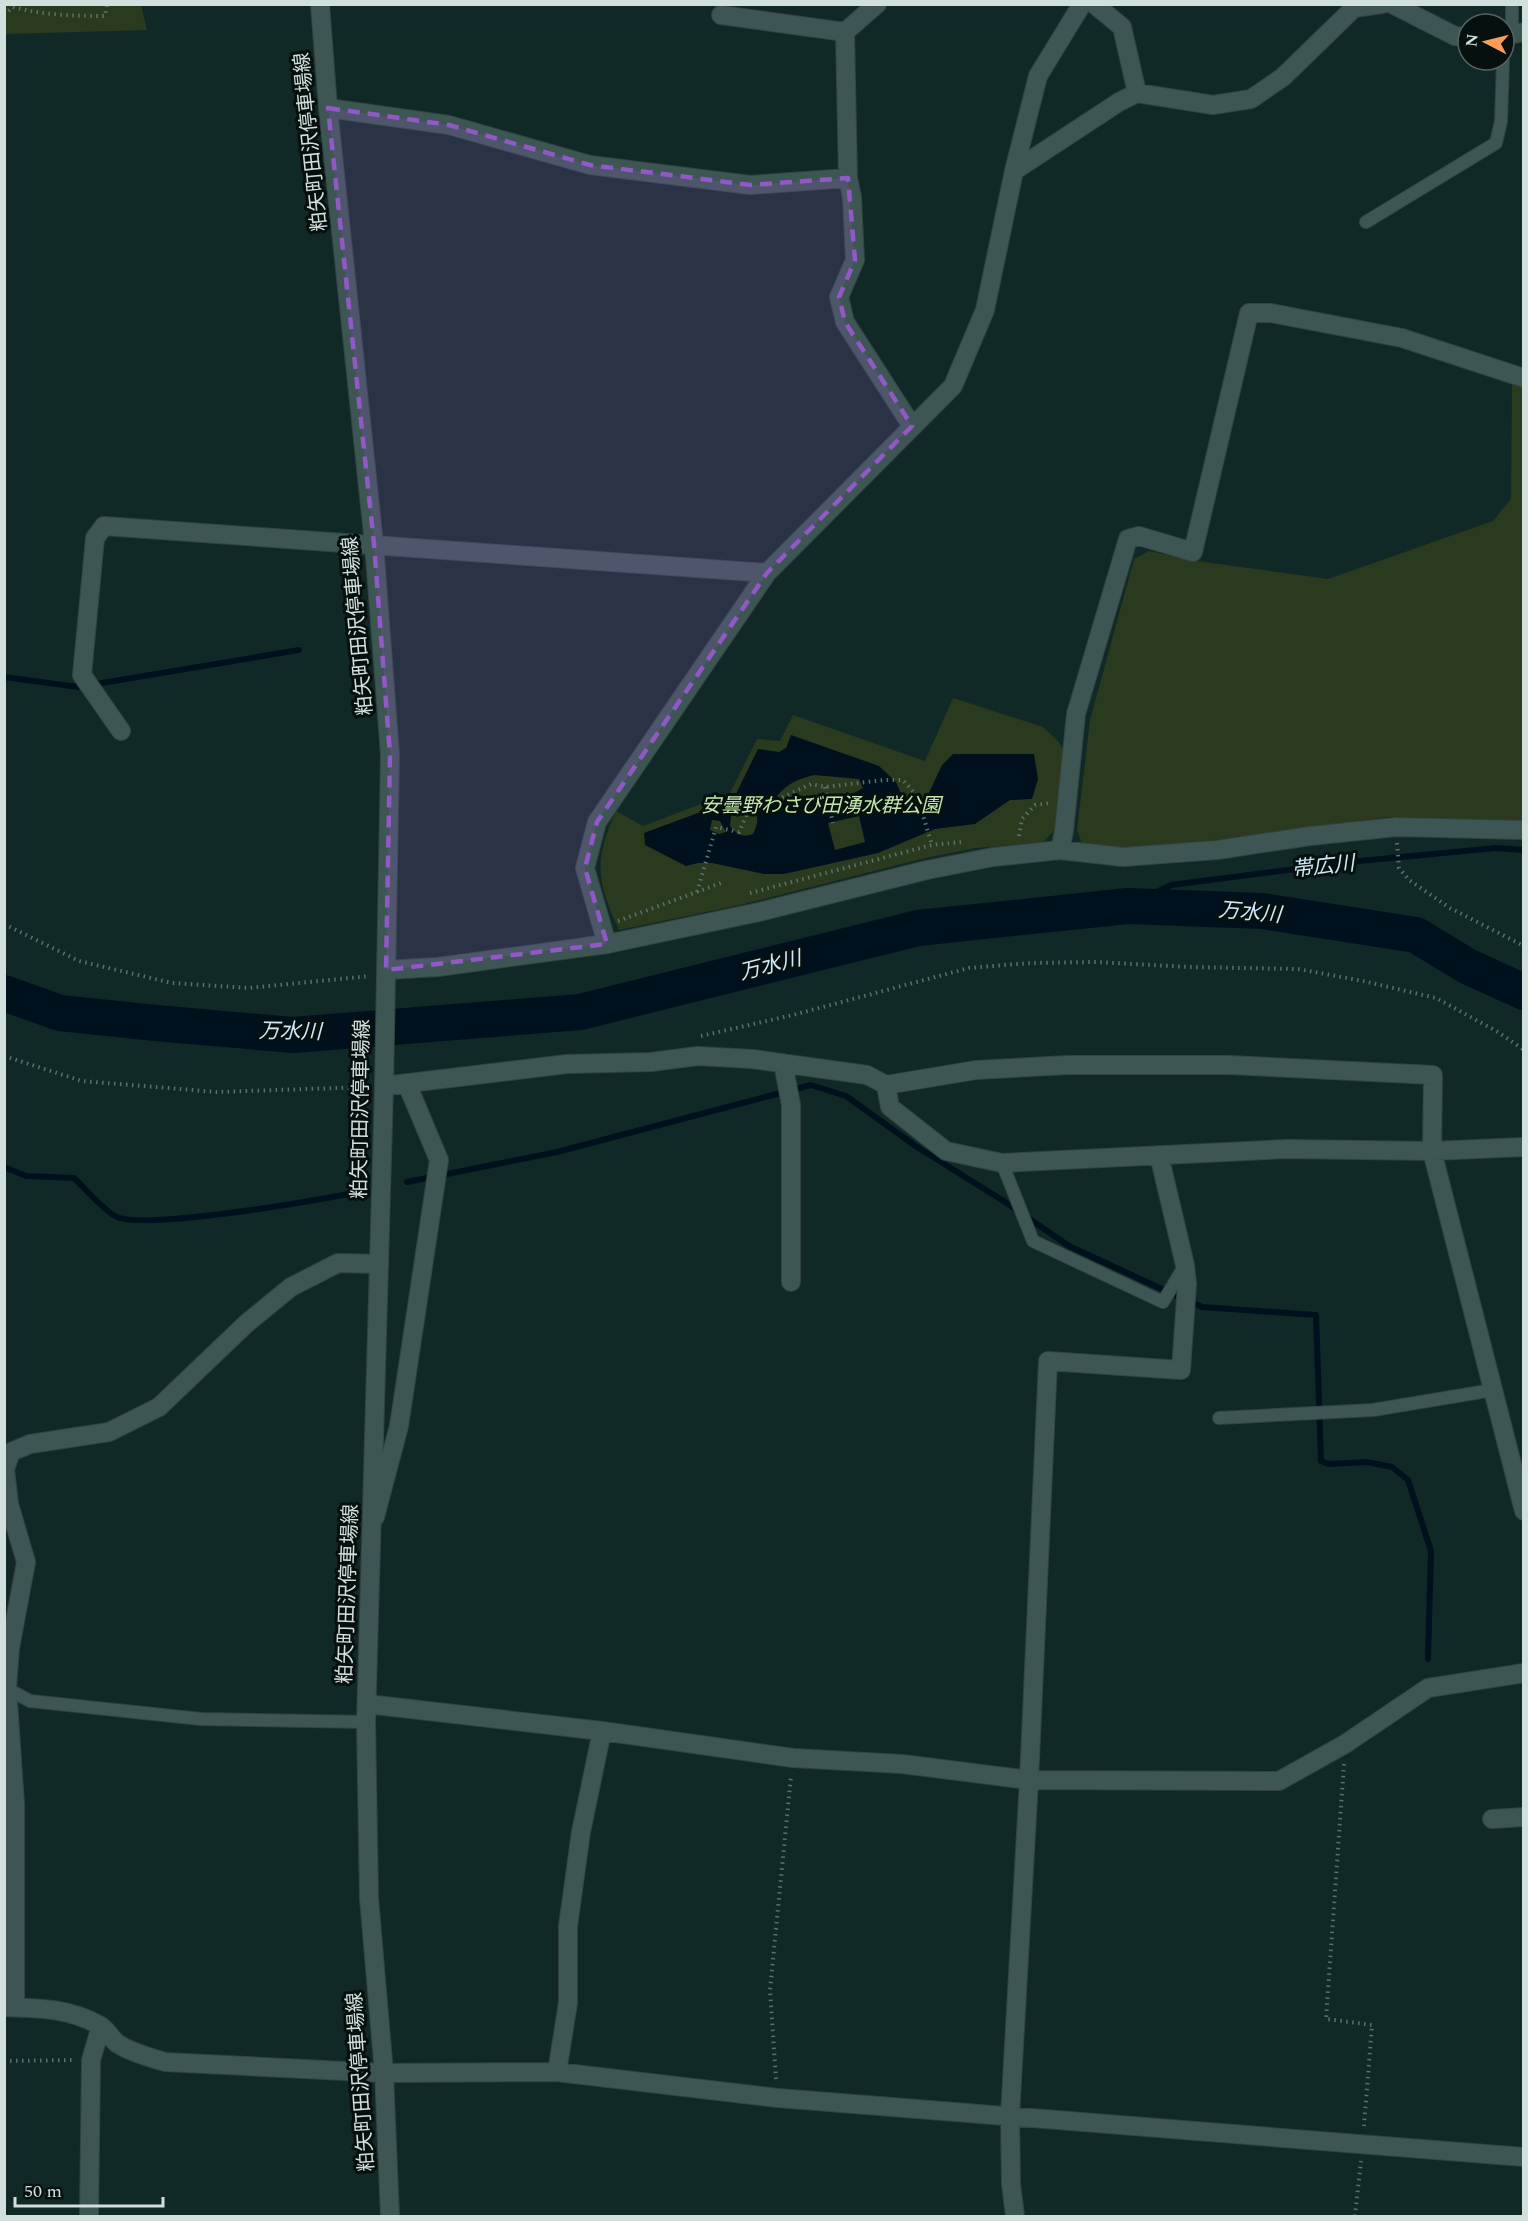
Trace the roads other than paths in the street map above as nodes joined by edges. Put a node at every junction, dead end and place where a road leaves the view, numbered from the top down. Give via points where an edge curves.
1 (320, 4) edge
2 (877, 4) edge
3 (1082, 4) edge
4 (1094, 4) edge
5 (1382, 4) edge
6 (1392, 4) edge
7 (721, 15) dead end
8 (844, 32) junction
9 (1456, 36) edge
10 (1503, 72) edge
11 (1137, 93) junction
12 (328, 108) junction
13 (1014, 171) junction
14 (848, 178) junction
15 (1366, 222) dead end
16 (1524, 378) edge
17 (912, 426) junction
18 (374, 544) junction
19 (767, 573) junction
20 (121, 731) dead end
21 (1524, 830) edge
22 (1060, 850) junction
23 (608, 944) junction
24 (386, 977) junction
25 (784, 1068) junction
26 (384, 1080) junction
27 (407, 1084) junction
28 (886, 1085) junction
29 (1524, 1147) edge
30 (1432, 1151) junction
31 (1159, 1155) junction
32 (1002, 1163) junction
33 (379, 1264) junction
34 (1182, 1276) junction
35 (791, 1282) dead end
36 (1493, 1390) junction
37 (1219, 1418) dead end
38 (1524, 1511) edge
39 (372, 1526) junction
40 (1524, 1673) edge
41 (6, 1687) edge
42 (366, 1713) junction
43 (602, 1731) junction
44 (1029, 1780) junction
45 (1524, 1817) edge
46 (1492, 1819) dead end
47 (10, 2007) edge
48 (101, 2026) junction
49 (558, 2072) junction
50 (384, 2073) junction
51 (1010, 2116) junction
52 (1524, 2157) edge
53 (88, 2217) edge
54 (390, 2217) edge
55 (1015, 2217) edge

1 - 12 street, 粕矢町田沢停車場線
2 - 8 street
3 - 13 street via 1038,76
4 - 11 street via 1122,27
5 - 11 street via 1354,8 1283,77 1251,99 1212,105
6 - 9 street
7 - 8 street
8 - 14 street
10 - 15 lane via 1496,143
11 - 13 street
12 - 14 street via 449,125 590,165 750,185
12 - 18 street, 粕矢町田沢停車場線
13 - 17 street via 985,310 953,386
14 - 17 street via 855,260 839,297 844,322
16 - 22 street via 1402,338 1270,313 1249,313 1193,552 1139,536 1128,540 1077,714
17 - 19 street
18 - 19 street
18 - 20 street via 104,526 95,538 82,675
18 - 24 street, 粕矢町田沢停車場線 via 390,755
19 - 23 street via 597,822 585,868
21 - 22 street via 1396,826 1217,850 1123,857
22 - 23 street via 993,857 927,870
23 - 24 street
24 - 26 street, 粕矢町田沢停車場線
25 - 27 street via 752,1059 698,1056 651,1062 567,1064
25 - 28 street via 867,1075
25 - 35 street via 789,1097
26 - 27 street
26 - 33 street, 粕矢町田沢停車場線
27 - 39 street via 439,1160 399,1426
28 - 30 street via 976,1070 1068,1065 1241,1066 1433,1075
28 - 32 street via 890,1107 946,1151
29 - 30 street
30 - 31 street via 1287,1149
30 - 36 street
31 - 32 street
31 - 34 street
32 - 34 lane via 1033,1241 1163,1302
33 - 39 street, 粕矢町田沢停車場線
33 - 41 street via 338,1263 291,1287 159,1407 109,1432 30,1444 11,1452 5,1469 9,1504 26,1562
34 - 44 street via 1181,1370 1048,1361
36 - 37 lane via 1373,1410
36 - 38 street
39 - 42 street, 粕矢町田沢停車場線
40 - 44 street via 1428,1688 1345,1744 1279,1781
41 - 42 lane via 30,1701 201,1719
41 - 47 street via 15,1804
42 - 43 street
42 - 50 street, 粕矢町田沢停車場線 via 369,1898
43 - 44 street via 793,1758 902,1764
43 - 49 street via 579,1844 568,1926 568,2003
44 - 51 street
45 - 46 street
47 - 48 street via 49,2008 76,2014
48 - 50 street via 117,2043 165,2062
48 - 53 street via 91,2060
49 - 50 street
49 - 51 street via 778,2098
50 - 54 street, 粕矢町田沢停車場線
51 - 52 street
51 - 55 street

